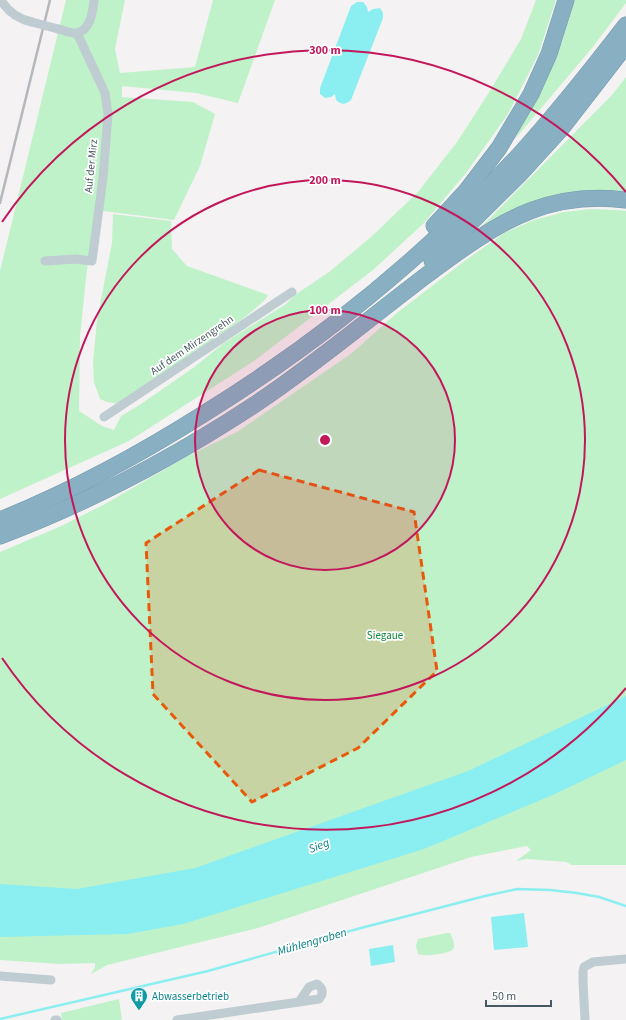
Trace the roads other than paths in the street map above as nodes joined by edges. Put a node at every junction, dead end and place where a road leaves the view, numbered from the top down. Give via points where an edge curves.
1 (0, 0) edge
2 (94, 0) edge
3 (566, 0) edge
4 (626, 25) edge
5 (77, 33) junction
6 (626, 45) edge
7 (626, 200) edge
8 (45, 261) dead end
9 (292, 292) dead end
10 (389, 303) junction
11 (317, 338) junction
12 (104, 417) dead end
13 (0, 520) edge
14 (0, 536) edge
15 (626, 958) edge
16 (0, 976) edge
17 (51, 980) dead end
18 (299, 1002) dead end
19 (177, 1020) edge
20 (585, 1020) edge

1 - 5 street, bridge via 7,10 24,20
2 - 5 street via 90,20 85,28
3 - 11 highway via 549,54 531,94 499,148 467,190 432,229
4 - 11 highway via 580,84 520,153 462,213 388,280
5 - 8 street, Auf der Mirz via 105,93 108,114 92,261
6 - 10 highway via 561,129 519,175
7 - 10 highway via 570,200 528,211 509,220 450,258
9 - 12 street, Auf dem Mirzengrehn
10 - 14 highway via 302,372 209,433 142,472 81,502
11 - 13 highway via 247,387 129,460 80,485
15 - 20 street via 593,962 584,967
16 - 17 street
18 - 19 street

